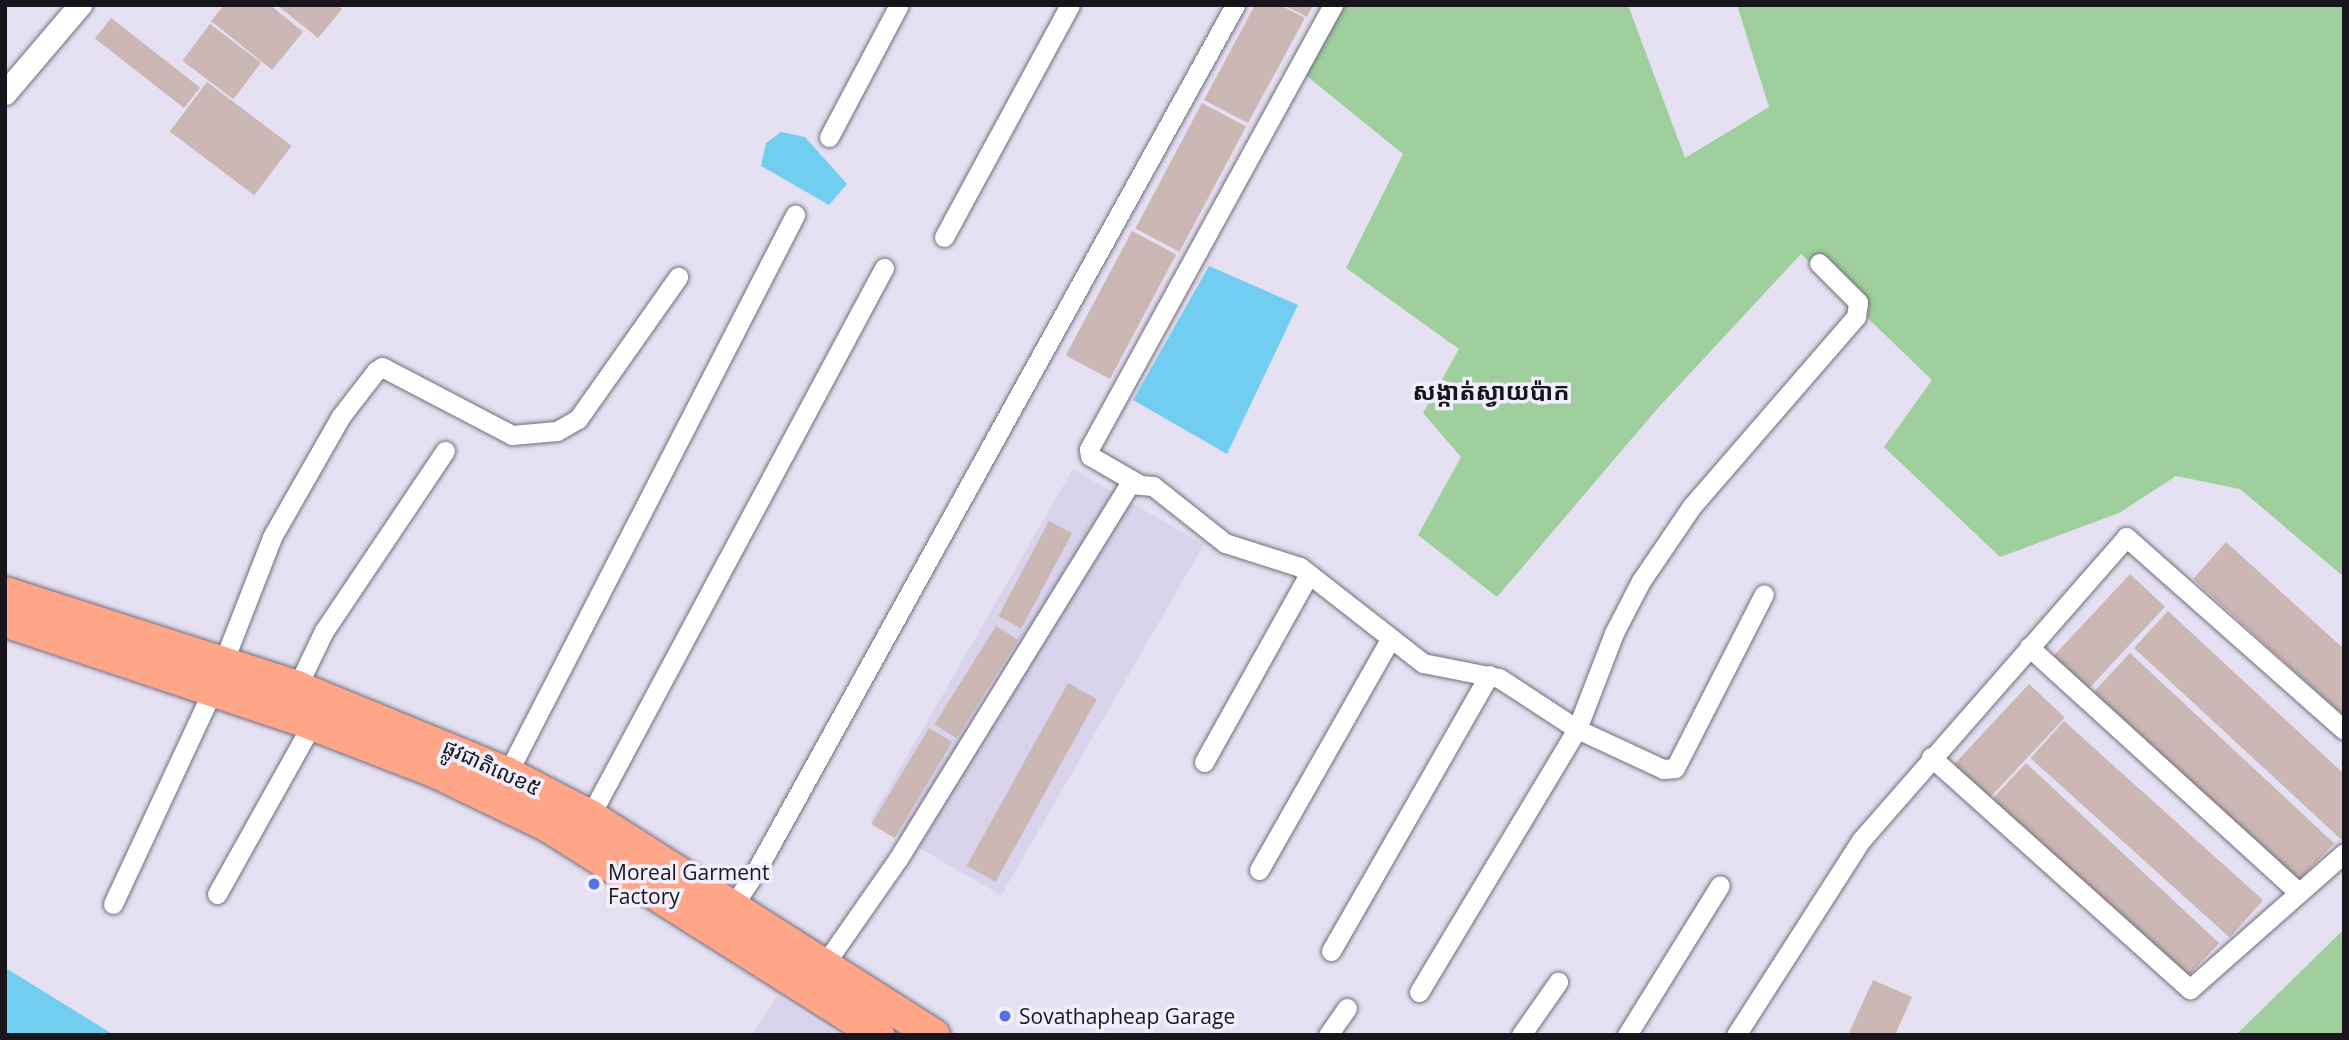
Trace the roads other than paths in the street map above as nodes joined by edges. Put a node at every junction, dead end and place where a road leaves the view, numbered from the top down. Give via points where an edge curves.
1 (80, 5) edge
2 (900, 5) edge
3 (1070, 5) edge
4 (1235, 5) edge
5 (1334, 5) edge
6 (5, 93) edge
7 (829, 137) dead end
8 (795, 215) dead end
9 (944, 237) dead end
10 (1819, 263) dead end
11 (884, 268) dead end
12 (678, 277) dead end
13 (445, 451) dead end
14 (1137, 483) junction
15 (1308, 576) junction
16 (5, 593) edge
17 (1764, 594) dead end
18 (5, 621) edge
19 (1389, 641) junction
20 (2029, 647) junction
21 (1489, 675) junction
22 (218, 677) junction
23 (297, 687) junction
24 (312, 724) junction
25 (1577, 729) junction
26 (2344, 730) edge
27 (1931, 757) junction
28 (1204, 761) dead end
29 (501, 786) junction
30 (590, 817) junction
31 (2344, 853) edge
32 (1259, 870) dead end
33 (1720, 885) dead end
34 (2299, 893) junction
35 (217, 894) dead end
36 (113, 904) dead end
37 (724, 919) junction
38 (1331, 951) dead end
39 (824, 965) junction
40 (1558, 982) dead end
41 (1419, 992) dead end
42 (1347, 1008) dead end
43 (879, 1023) edge
44 (934, 1035) edge
45 (1328, 1035) edge
46 (1521, 1035) edge
47 (1627, 1035) edge
48 (1736, 1035) edge

1 - 6 street
2 - 7 street
3 - 9 street
4 - 37 street
5 - 14 street via 1090,449 1090,456
8 - 29 street
10 - 25 street via 1858,302 1856,317 1692,506 1656,559 1614,633
11 - 30 street
12 - 22 street via 579,419 557,431 512,435 382,367 376,372 341,416 272,537
13 - 23 street via 324,631
14 - 15 street via 1153,486 1225,543 1285,561
14 - 39 street via 1123,493 898,859
15 - 19 street
15 - 28 street
16 - 22 highway, ផ្លូវជាតិលេខ៥
17 - 25 street via 1673,770
18 - 22 highway, ផ្លូវជាតិលេខ៥
19 - 21 street via 1435,667
19 - 32 street
20 - 26 street via 2126,537
20 - 27 street
20 - 34 street
21 - 25 street
21 - 38 street
22 - 23 highway, ផ្លូវជាតិលេខ៥
22 - 24 highway, ផ្លូវជាតិលេខ៥
22 - 36 street
23 - 29 highway, ផ្លូវជាតិលេខ៥
24 - 29 highway, ផ្លូវជាតិលេខ៥
24 - 35 street
25 - 41 street
27 - 34 street via 2190,989
27 - 48 street via 1862,839
29 - 30 highway, ផ្លូវជាតិលេខ៥
29 - 37 highway, ផ្លូវជាតិលេខ៥ via 578,844
30 - 37 highway, ផ្លូវជាតិលេខ៥
31 - 34 street
33 - 47 street
37 - 39 highway, ផ្លូវជាតិលេខ៥
37 - 43 highway, ផ្លូវជាតិលេខ៥
39 - 43 highway, ផ្លូវជាតិលេខ៥
40 - 46 street
42 - 45 street
43 - 44 highway, ផ្លូវជាតិលេខ៥

